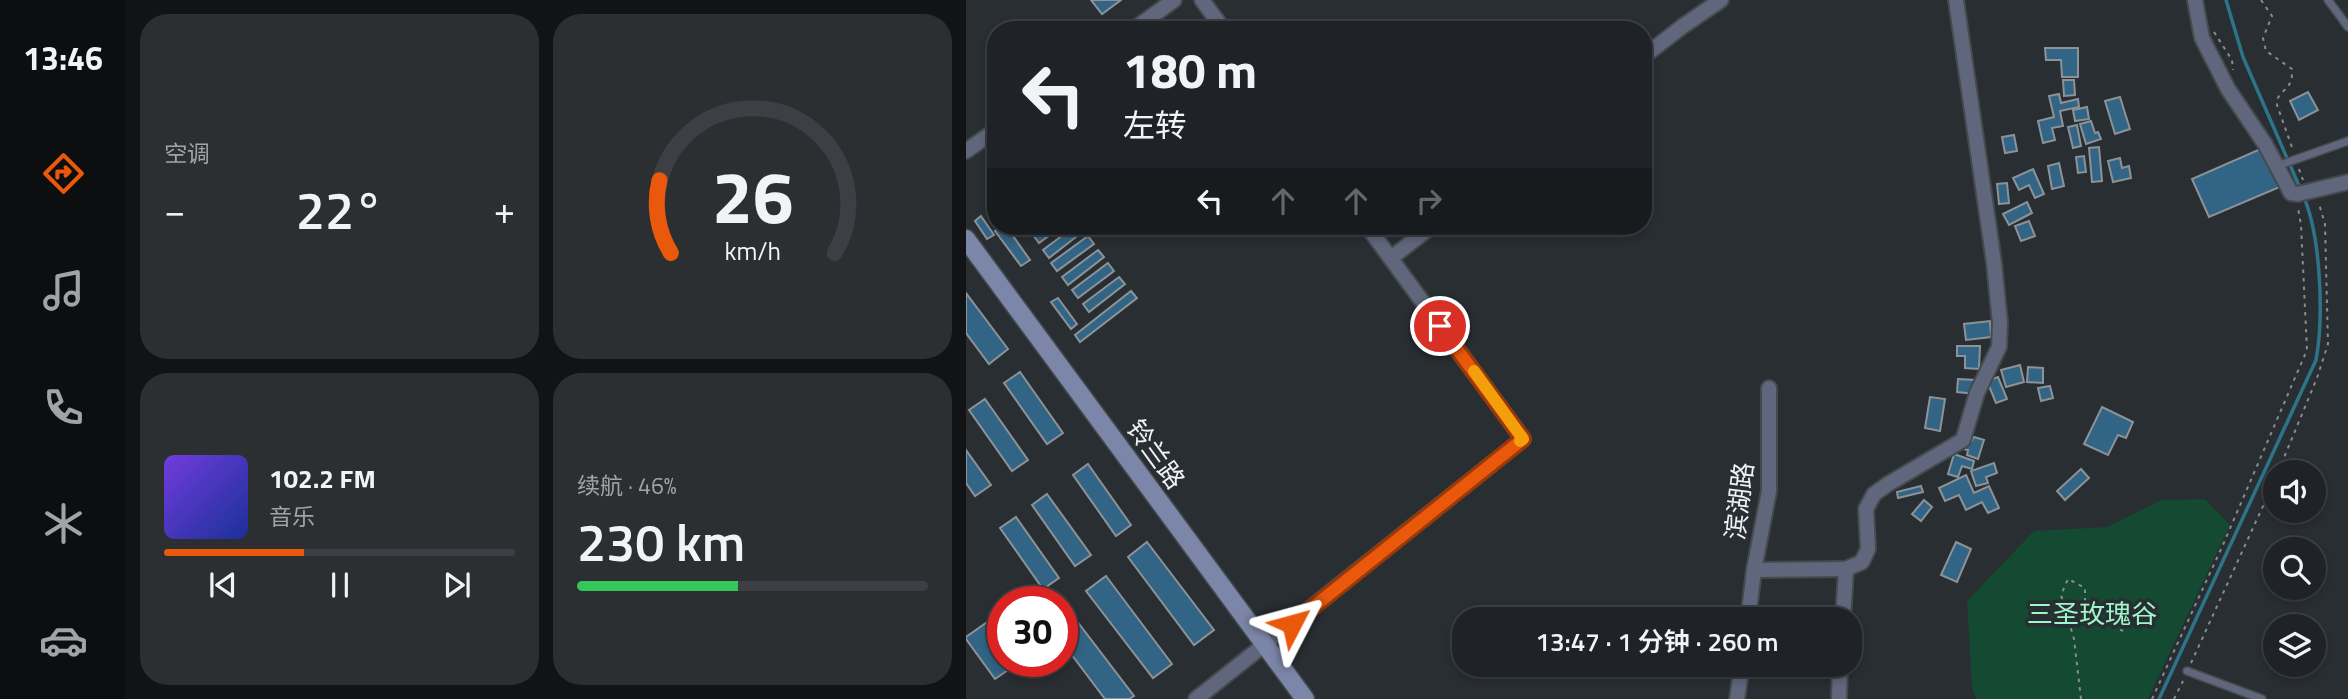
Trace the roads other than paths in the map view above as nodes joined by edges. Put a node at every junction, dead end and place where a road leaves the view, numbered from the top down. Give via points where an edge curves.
1 (1174, 0) edge
2 (1202, 0) edge
3 (1721, 0) edge
4 (1956, 0) edge
5 (2194, 0) edge
6 (2328, 0) edge
7 (1145, 21) edge
8 (1217, 21) edge
9 (2348, 27) edge
10 (1652, 50) edge
11 (987, 136) edge
12 (2348, 141) edge
13 (966, 151) edge
14 (2281, 165) junction
15 (2348, 182) edge
16 (1374, 235) edge
17 (1420, 235) edge
18 (966, 239) edge
19 (1391, 258) junction
20 (1769, 388) dead end
21 (1846, 569) junction
22 (1754, 570) junction
23 (1750, 607) edge
24 (1844, 607) edge
25 (1265, 645) junction
26 (2187, 671) road end
27 (1740, 677) edge
28 (1840, 677) edge
29 (1196, 699) edge
30 (1305, 699) edge
31 (1737, 699) edge
32 (1839, 699) edge
33 (2262, 699) edge

1 - 7 street
2 - 8 street
3 - 10 street
4 - 21 street via 1994,263 1999,347 1977,393 1963,440 1874,494 1866,509 1868,549 1861,562
5 - 14 street via 2202,38 2228,89
6 - 9 lane
11 - 13 street
12 - 14 lane
14 - 15 street via 2291,193
16 - 19 street
17 - 19 street
18 - 25 street, 铃兰路
19 - 25 street via 1523,439
20 - 22 street, 滨湖路 via 1769,491
21 - 22 street
21 - 24 street
22 - 23 street, 滨湖路
25 - 29 street
25 - 30 street, 铃兰路
26 - 33 lane
27 - 31 street
28 - 32 street

